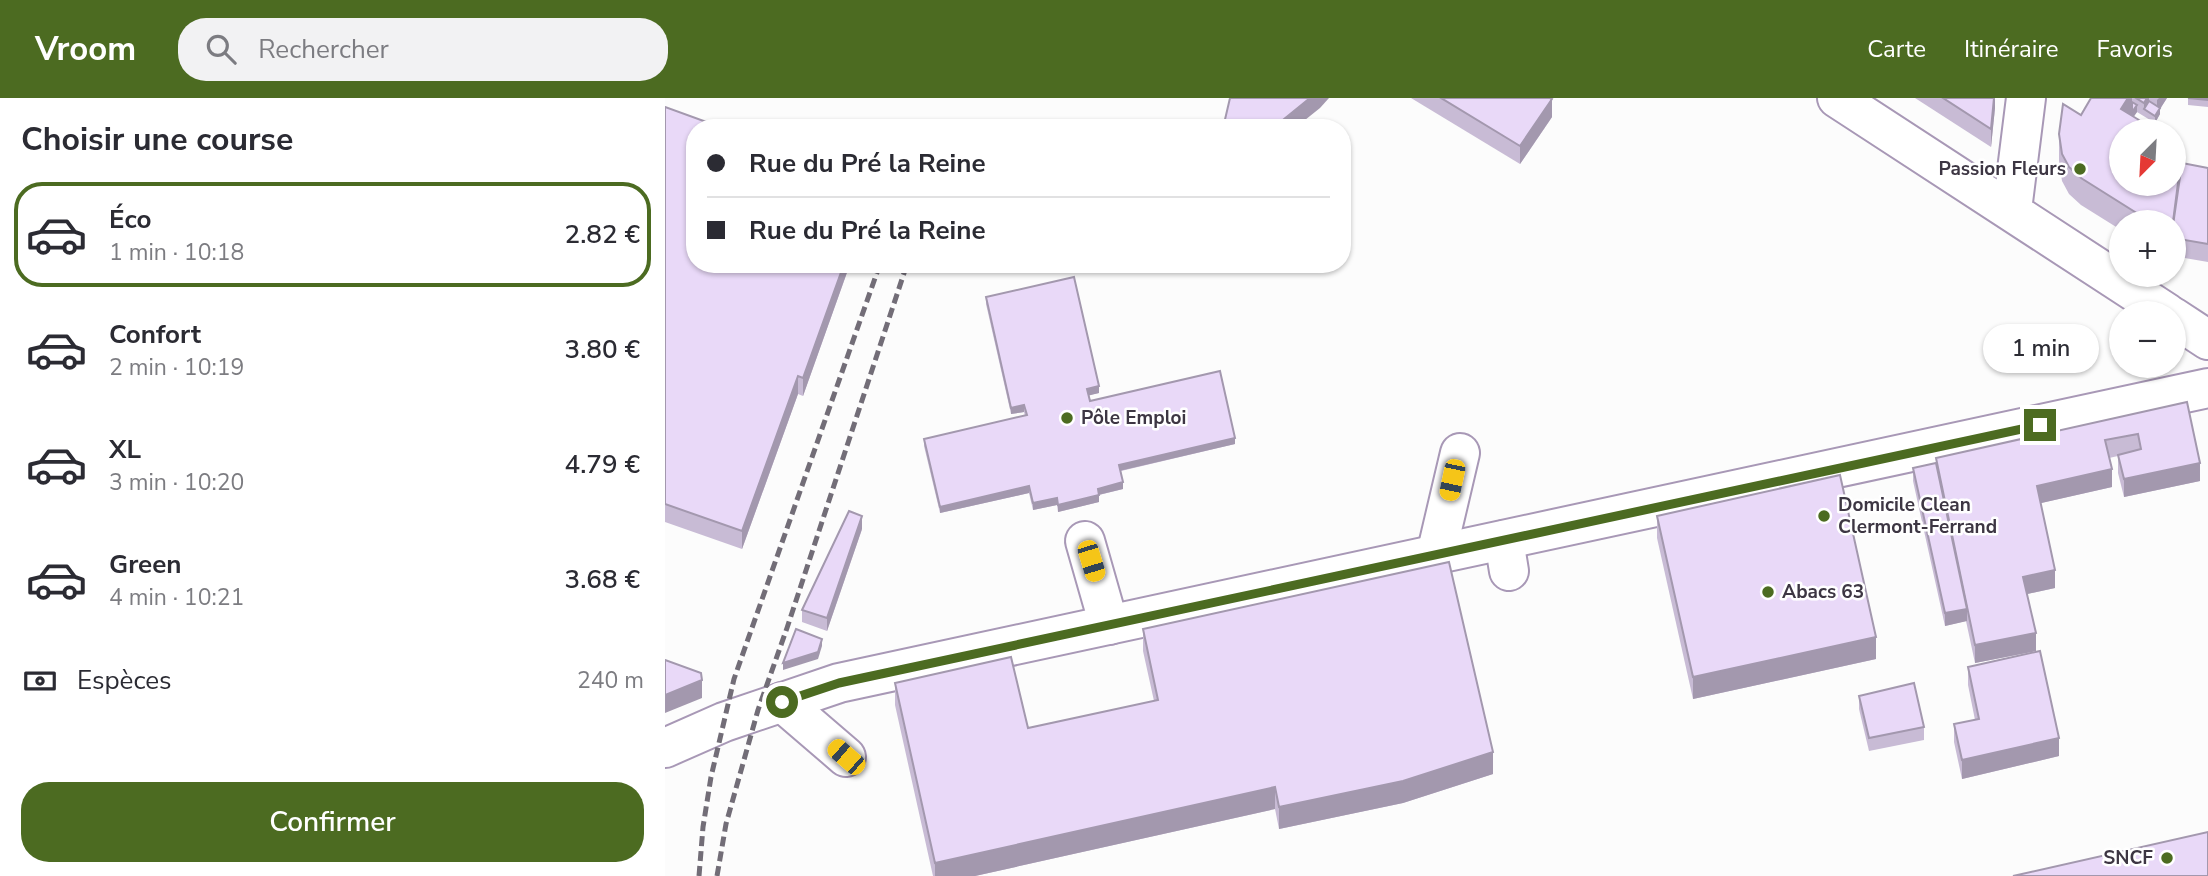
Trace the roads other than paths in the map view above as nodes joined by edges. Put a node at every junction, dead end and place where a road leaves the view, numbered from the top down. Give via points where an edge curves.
1 (1837, 98) edge
2 (2026, 98) edge
3 (2012, 211) junction
4 (2149, 301) edge
5 (2186, 326) edge
6 (2208, 340) edge
7 (2208, 388) edge
8 (1460, 453) dead end
9 (1085, 541) dead end
10 (1436, 555) junction
11 (1109, 625) junction
12 (782, 702) junction
13 (665, 748) edge
14 (846, 757) dead end

1 - 3 main road
2 - 3 main road
3 - 4 main road
5 - 6 main road
7 - 10 main road via 1507,556
8 - 10 main road
9 - 11 main road
10 - 11 main road
11 - 12 main road via 839,683
12 - 13 main road
12 - 14 main road

